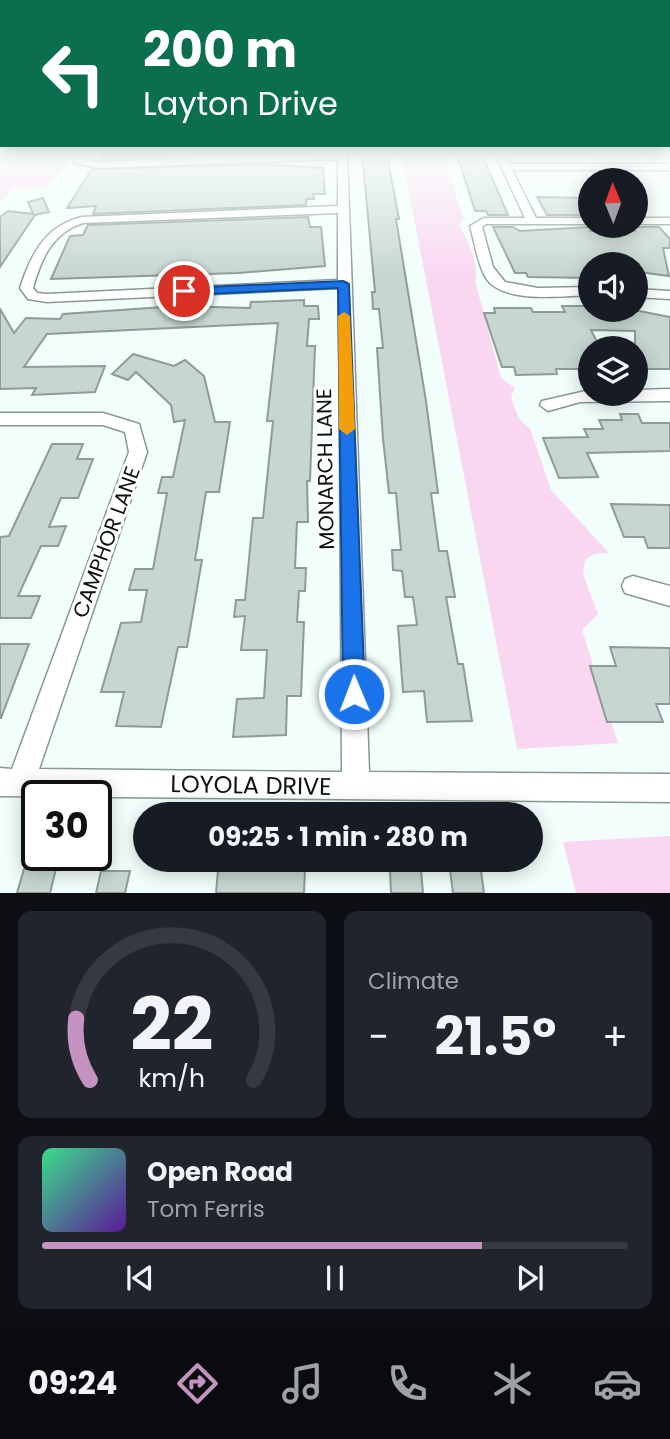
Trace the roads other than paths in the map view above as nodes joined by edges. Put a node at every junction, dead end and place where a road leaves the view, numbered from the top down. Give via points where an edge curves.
1 (344, 193) edge
2 (518, 193) edge
3 (345, 209) junction
4 (532, 221) junction
5 (578, 221) edge
6 (648, 221) edge
7 (670, 221) edge
8 (343, 284) junction
9 (578, 291) edge
10 (648, 294) edge
11 (670, 295) edge
12 (670, 395) edge
13 (548, 405) dead end
14 (0, 419) edge
15 (633, 586) dead end
16 (670, 596) edge
17 (10, 782) edge
18 (356, 787) junction
19 (670, 788) edge

1 - 3 street, MONARCH LANE
2 - 4 street
3 - 8 street, MONARCH LANE
3 - 8 street via 82,220 54,231 26,288 33,296 47,298
4 - 5 street
4 - 9 street via 478,222 493,280 514,291
6 - 7 street
8 - 18 street, MONARCH LANE
10 - 11 street
12 - 13 street via 580,396
14 - 17 street, CAMPHOR LANE via 103,419 133,428 138,452
15 - 16 street
17 - 18 street, LOYOLA DRIVE
18 - 19 street, LOYOLA DRIVE

